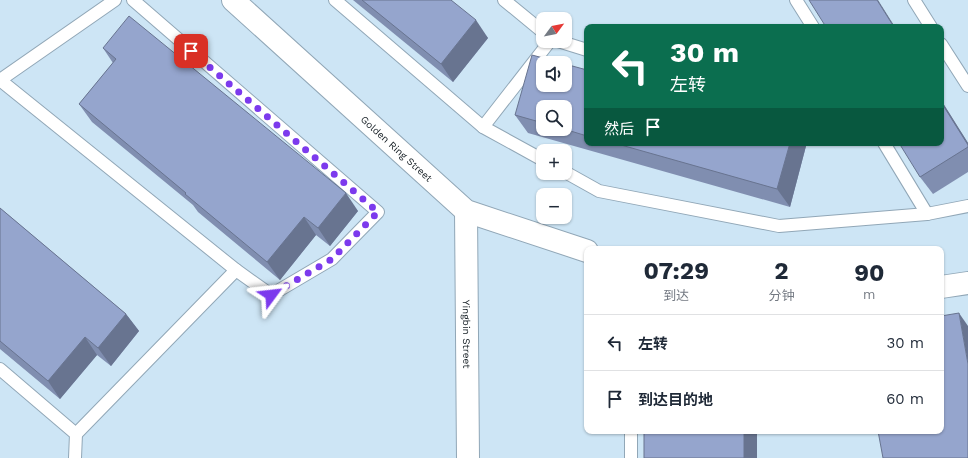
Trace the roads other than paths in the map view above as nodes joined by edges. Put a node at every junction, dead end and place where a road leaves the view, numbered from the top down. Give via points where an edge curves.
1 (115, 0) edge
2 (133, 0) edge
3 (233, 0) edge
4 (335, 0) edge
5 (504, 0) edge
6 (796, 0) edge
7 (914, 0) edge
8 (811, 24) edge
9 (929, 24) edge
10 (536, 26) edge
11 (572, 45) edge
12 (545, 48) edge
13 (584, 49) edge
14 (944, 49) edge
15 (0, 80) edge
16 (968, 86) edge
17 (483, 127) junction
18 (886, 146) edge
19 (536, 156) edge
20 (572, 176) edge
21 (968, 206) edge
22 (466, 211) junction
23 (928, 214) junction
24 (584, 250) edge
25 (236, 270) junction
26 (968, 283) edge
27 (944, 287) edge
28 (0, 369) edge
29 (76, 434) junction
30 (631, 434) edge
31 (75, 458) edge
32 (468, 458) edge
33 (631, 458) edge

1 - 15 lane
2 - 25 lane via 378,212 332,259 271,295
3 - 22 street, Golden Ring Street
4 - 17 lane
5 - 10 lane
6 - 8 lane
7 - 9 lane
11 - 13 lane
12 - 17 lane
14 - 16 lane
15 - 25 lane
17 - 19 lane
18 - 23 lane
20 - 23 lane via 599,190 779,226
21 - 23 lane
22 - 24 street, Golden Ring Street
22 - 32 street, Yingbin Street
25 - 29 lane
26 - 27 street
28 - 29 lane
29 - 31 lane
30 - 33 lane

